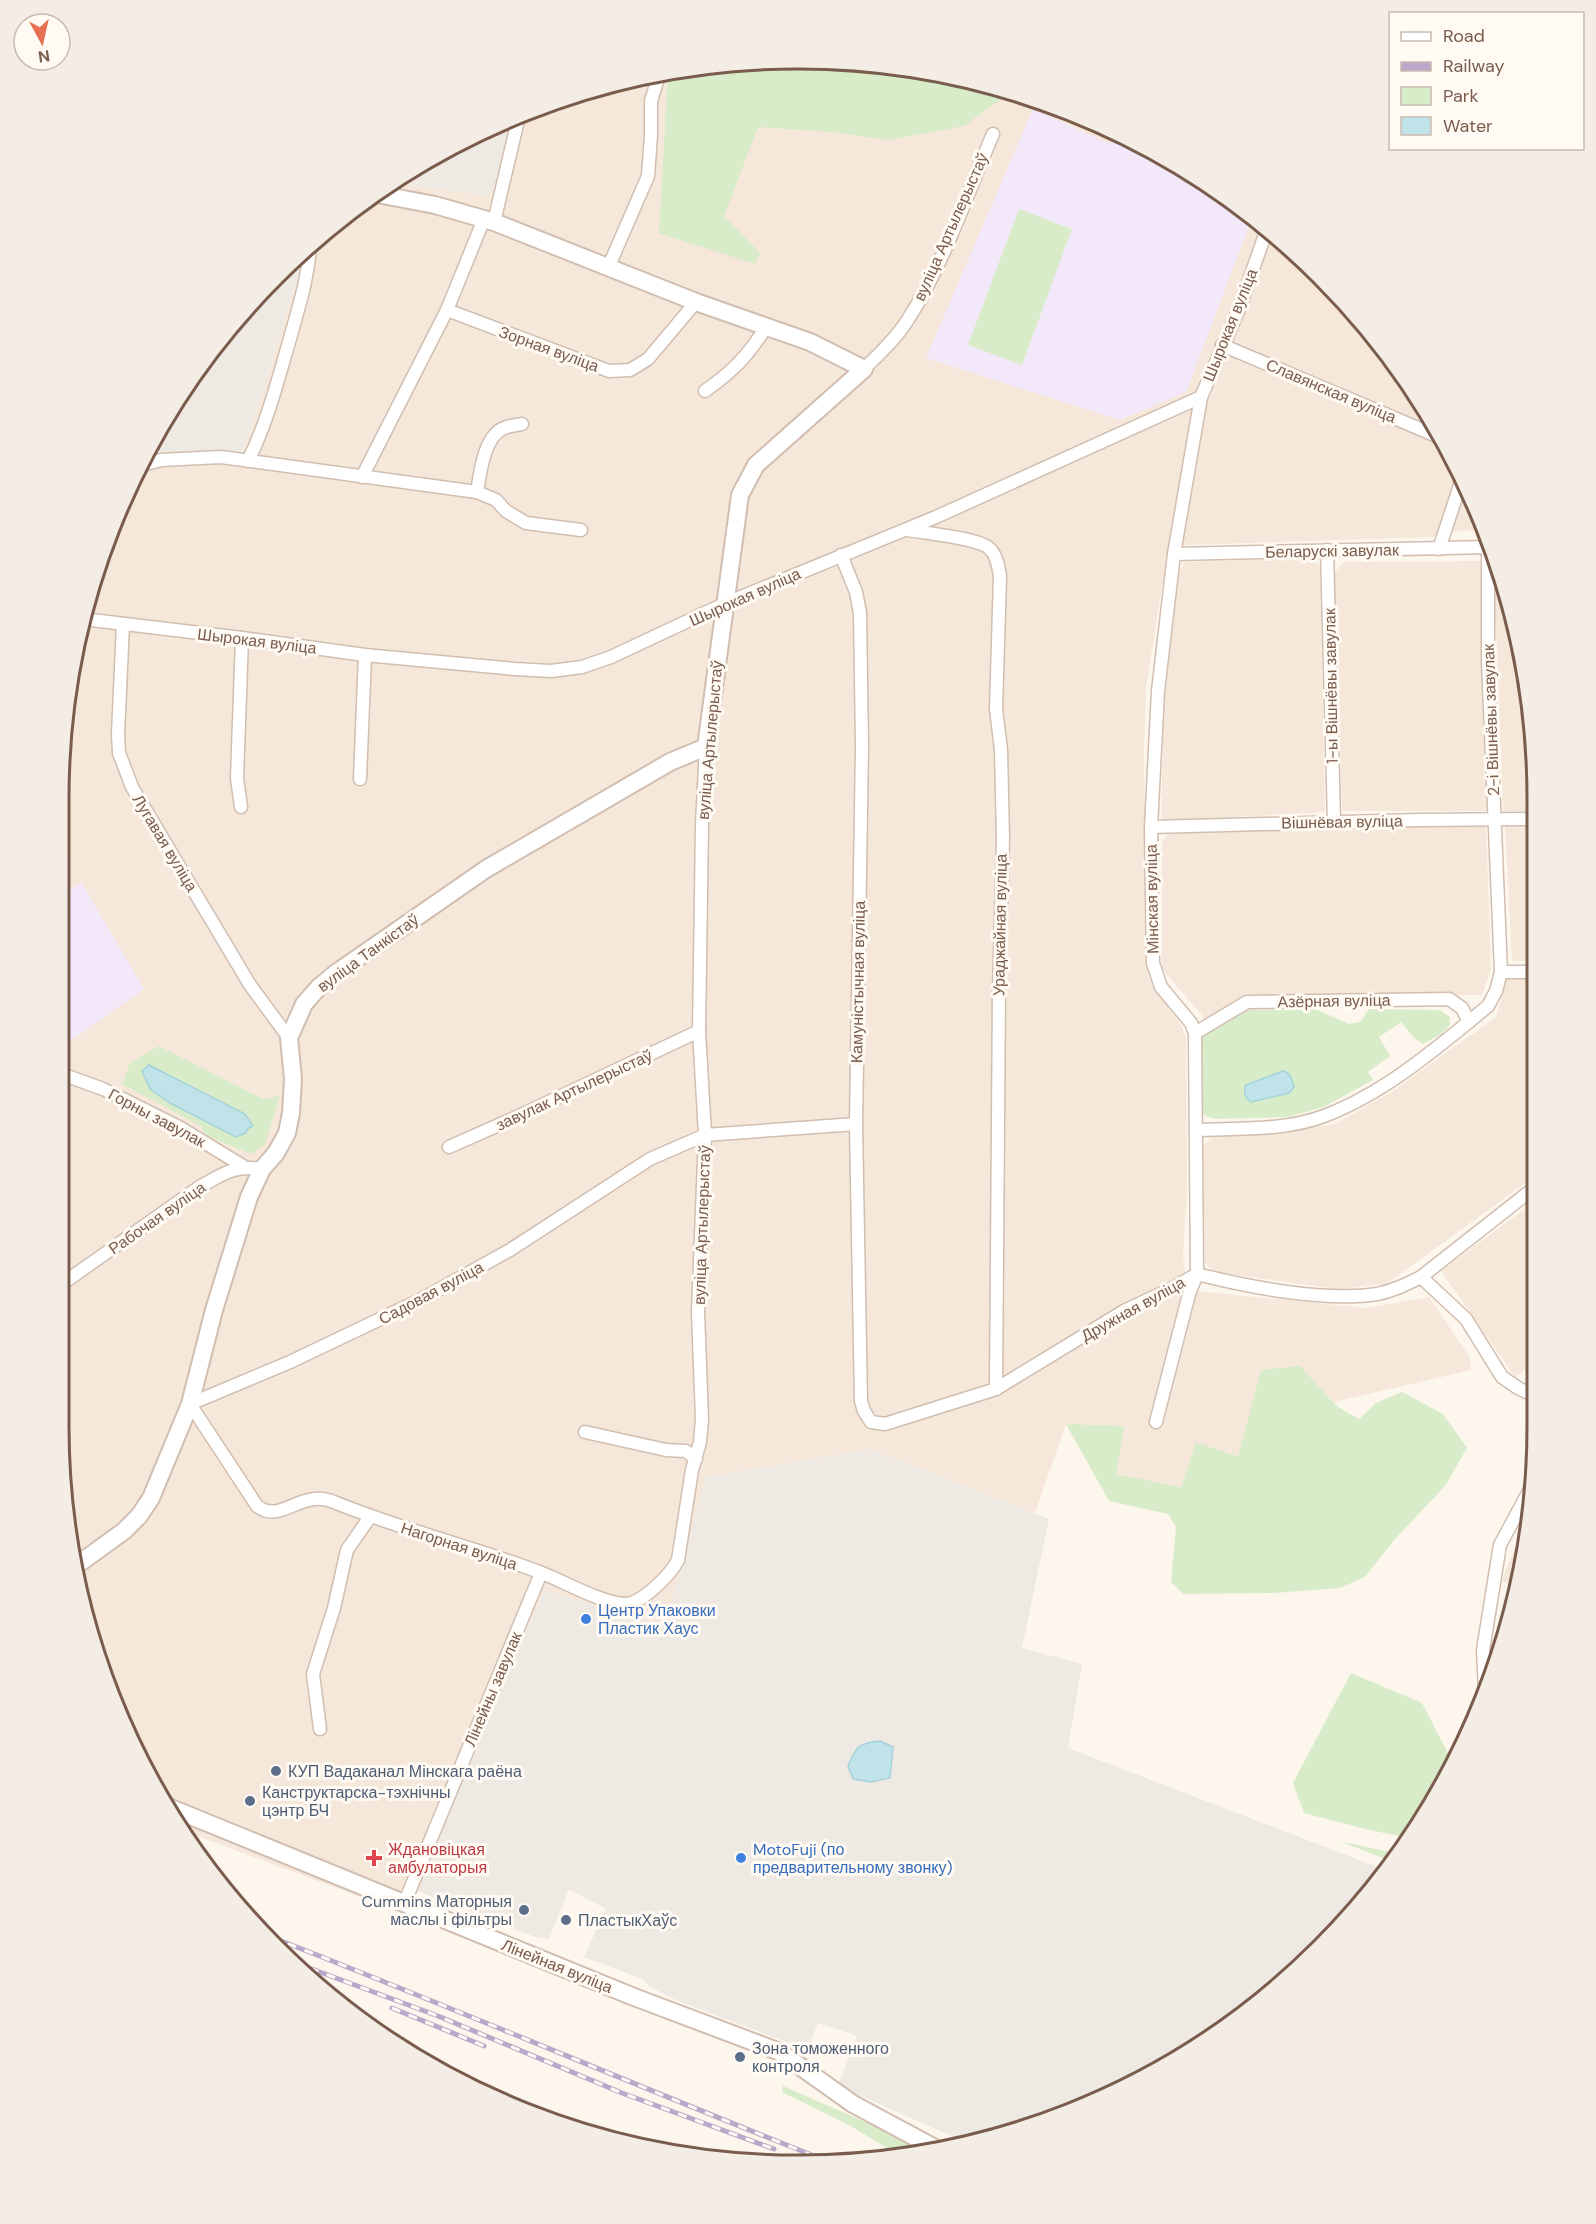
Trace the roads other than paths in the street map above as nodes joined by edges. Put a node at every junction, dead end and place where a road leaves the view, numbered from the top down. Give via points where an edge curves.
1 (657, 83) edge
2 (516, 125) edge
3 (993, 134) dead end
4 (387, 196) edge
5 (489, 221) junction
6 (1264, 238) edge
7 (308, 258) edge
8 (608, 268) junction
9 (696, 302) junction
10 (447, 310) junction
11 (766, 327) junction
12 (1222, 345) junction
13 (864, 369) junction
14 (705, 391) dead end
15 (1201, 397) junction
16 (522, 424) dead end
17 (1428, 432) edge
18 (248, 461) junction
19 (151, 463) edge
20 (362, 477) junction
21 (1458, 490) edge
22 (477, 492) junction
23 (581, 530) dead end
24 (908, 530) junction
25 (1482, 547) edge
26 (1439, 549) junction
27 (1327, 550) junction
28 (1174, 554) junction
29 (841, 555) junction
30 (1489, 567) edge
31 (724, 604) junction
32 (91, 620) edge
33 (123, 624) junction
34 (242, 638) junction
35 (365, 655) junction
36 (706, 747) junction
37 (360, 779) dead end
38 (241, 807) dead end
39 (1527, 819) edge
40 (1495, 820) junction
41 (1334, 822) junction
42 (1151, 827) junction
43 (1501, 972) junction
44 (1527, 972) edge
45 (1469, 1022) junction
46 (699, 1031) junction
47 (1195, 1033) junction
48 (290, 1038) junction
49 (69, 1078) edge
50 (856, 1124) junction
51 (1196, 1130) junction
52 (705, 1135) junction
53 (449, 1147) dead end
54 (243, 1166) junction
55 (262, 1169) junction
56 (1527, 1194) edge
57 (1197, 1274) junction
58 (1421, 1277) junction
59 (69, 1278) edge
60 (996, 1389) junction
61 (1527, 1391) edge
62 (190, 1404) junction
63 (864, 1411) joint
64 (1156, 1422) dead end
65 (585, 1432) dead end
66 (694, 1465) junction
67 (1523, 1503) edge
68 (370, 1517) junction
69 (82, 1561) edge
70 (542, 1573) junction
71 (1484, 1671) edge
72 (320, 1729) dead end
73 (180, 1812) edge
74 (404, 1904) junction
75 (926, 2143) edge

1 - 8 street via 651,101 648,176
2 - 5 street
3 - 13 street, вуліца Артылерыстаў via 920,299 890,343
4 - 5 street
5 - 8 street
5 - 10 street
6 - 12 street, Шырокая вуліца
7 - 18 street via 278,382
8 - 9 street
9 - 10 street, Зорная вуліца via 648,358 630,370 609,371
9 - 11 street
10 - 20 street
11 - 13 street via 810,342
11 - 14 street via 751,351
12 - 15 street, Шырокая вуліца
12 - 17 street, Славянская вуліца
13 - 31 street, вуліца Артылерыстаў via 756,465 748,478 740,495
15 - 24 street, Шырокая вуліца
15 - 28 street, Мінская вуліца
16 - 22 street via 502,428 490,442 482,460
18 - 19 street via 221,457
18 - 20 street
20 - 22 street
21 - 26 street
22 - 23 street via 496,500 526,524
24 - 29 street, Шырокая вуліца
24 - 60 street, Ураджайная вуліца via 978,542 989,548 996,559 999,576 996,709 1003,838
25 - 26 street, Беларускі завулак
26 - 27 street, Беларускі завулак
27 - 28 street, Беларускі завулак
27 - 41 street, 1-ы Вішнёвы завулак
28 - 42 street, Мінская вуліца via 1158,691
29 - 31 street, Шырокая вуліца
29 - 50 street, Камуністычная вуліца via 860,613 862,746
30 - 40 street, 2-і Вішнёвы завулак via 1488,662
31 - 35 street, Шырокая вуліца via 582,667 551,671
31 - 36 street, вуліца Артылерыстаў
32 - 33 street, Шырокая вуліца
33 - 34 street, Шырокая вуліца
33 - 48 street, Лугавая вуліца via 118,734 125,772 250,985
34 - 35 street, Шырокая вуліца
34 - 38 street via 237,778
35 - 37 street
36 - 46 street, вуліца Артылерыстаў
36 - 48 street, вуліца Танкістаў via 670,762 486,869 362,955 318,988 304,1004
39 - 40 street, Вішнёвая вуліца
40 - 41 street, Вішнёвая вуліца
40 - 43 street
41 - 42 street, Вішнёвая вуліца
42 - 47 street, Мінская вуліца via 1153,963 1161,987
43 - 44 street
43 - 45 street via 1488,1006
45 - 47 street, Азёрная вуліца via 1462,1008 1449,999 1247,1002
45 - 51 street via 1382,1088 1323,1117 1289,1125
46 - 52 street, вуліца Артылерыстаў
46 - 53 street, завулак Артылерыстаў
47 - 51 street
48 - 55 street, вуліца Танкістаў via 293,1080 287,1133
49 - 54 street, Горны завулак via 103,1089 179,1127
50 - 52 street, Садовая вуліца
50 - 63 street, Камуністычная вуліца
51 - 57 street
52 - 62 street, Садовая вуліца via 650,1159 510,1250 420,1300
52 - 66 street, вуліца Артылерыстаў via 698,1312 702,1419
54 - 55 street
54 - 59 street, Рабочая вуліца via 201,1186
55 - 62 street, вуліца Танкістаў via 249,1197 214,1310
56 - 58 street, Дружная вуліца
57 - 58 street, Дружная вуліца via 1237,1284 1349,1296 1397,1289
57 - 60 street, Дружная вуліца via 1124,1311
57 - 64 street
58 - 61 street via 1466,1319 1502,1377
60 - 63 street, Дружная вуліца via 885,1425 871,1422
62 - 68 street, Нагорная вуліца via 257,1506 265,1512 278,1512 304,1500 323,1497
62 - 69 street via 152,1498 124,1531
65 - 66 street via 686,1451
66 - 70 street, Нагорная вуліца via 678,1560 636,1603 606,1599
67 - 71 street via 1500,1545 1483,1650
68 - 70 street, Нагорная вуліца
68 - 72 street via 347,1550 313,1674
70 - 74 street, Лінейны завулак
73 - 74 street, Лінейная вуліца
74 - 75 street, Лінейная вуліца via 780,2052 853,2104

